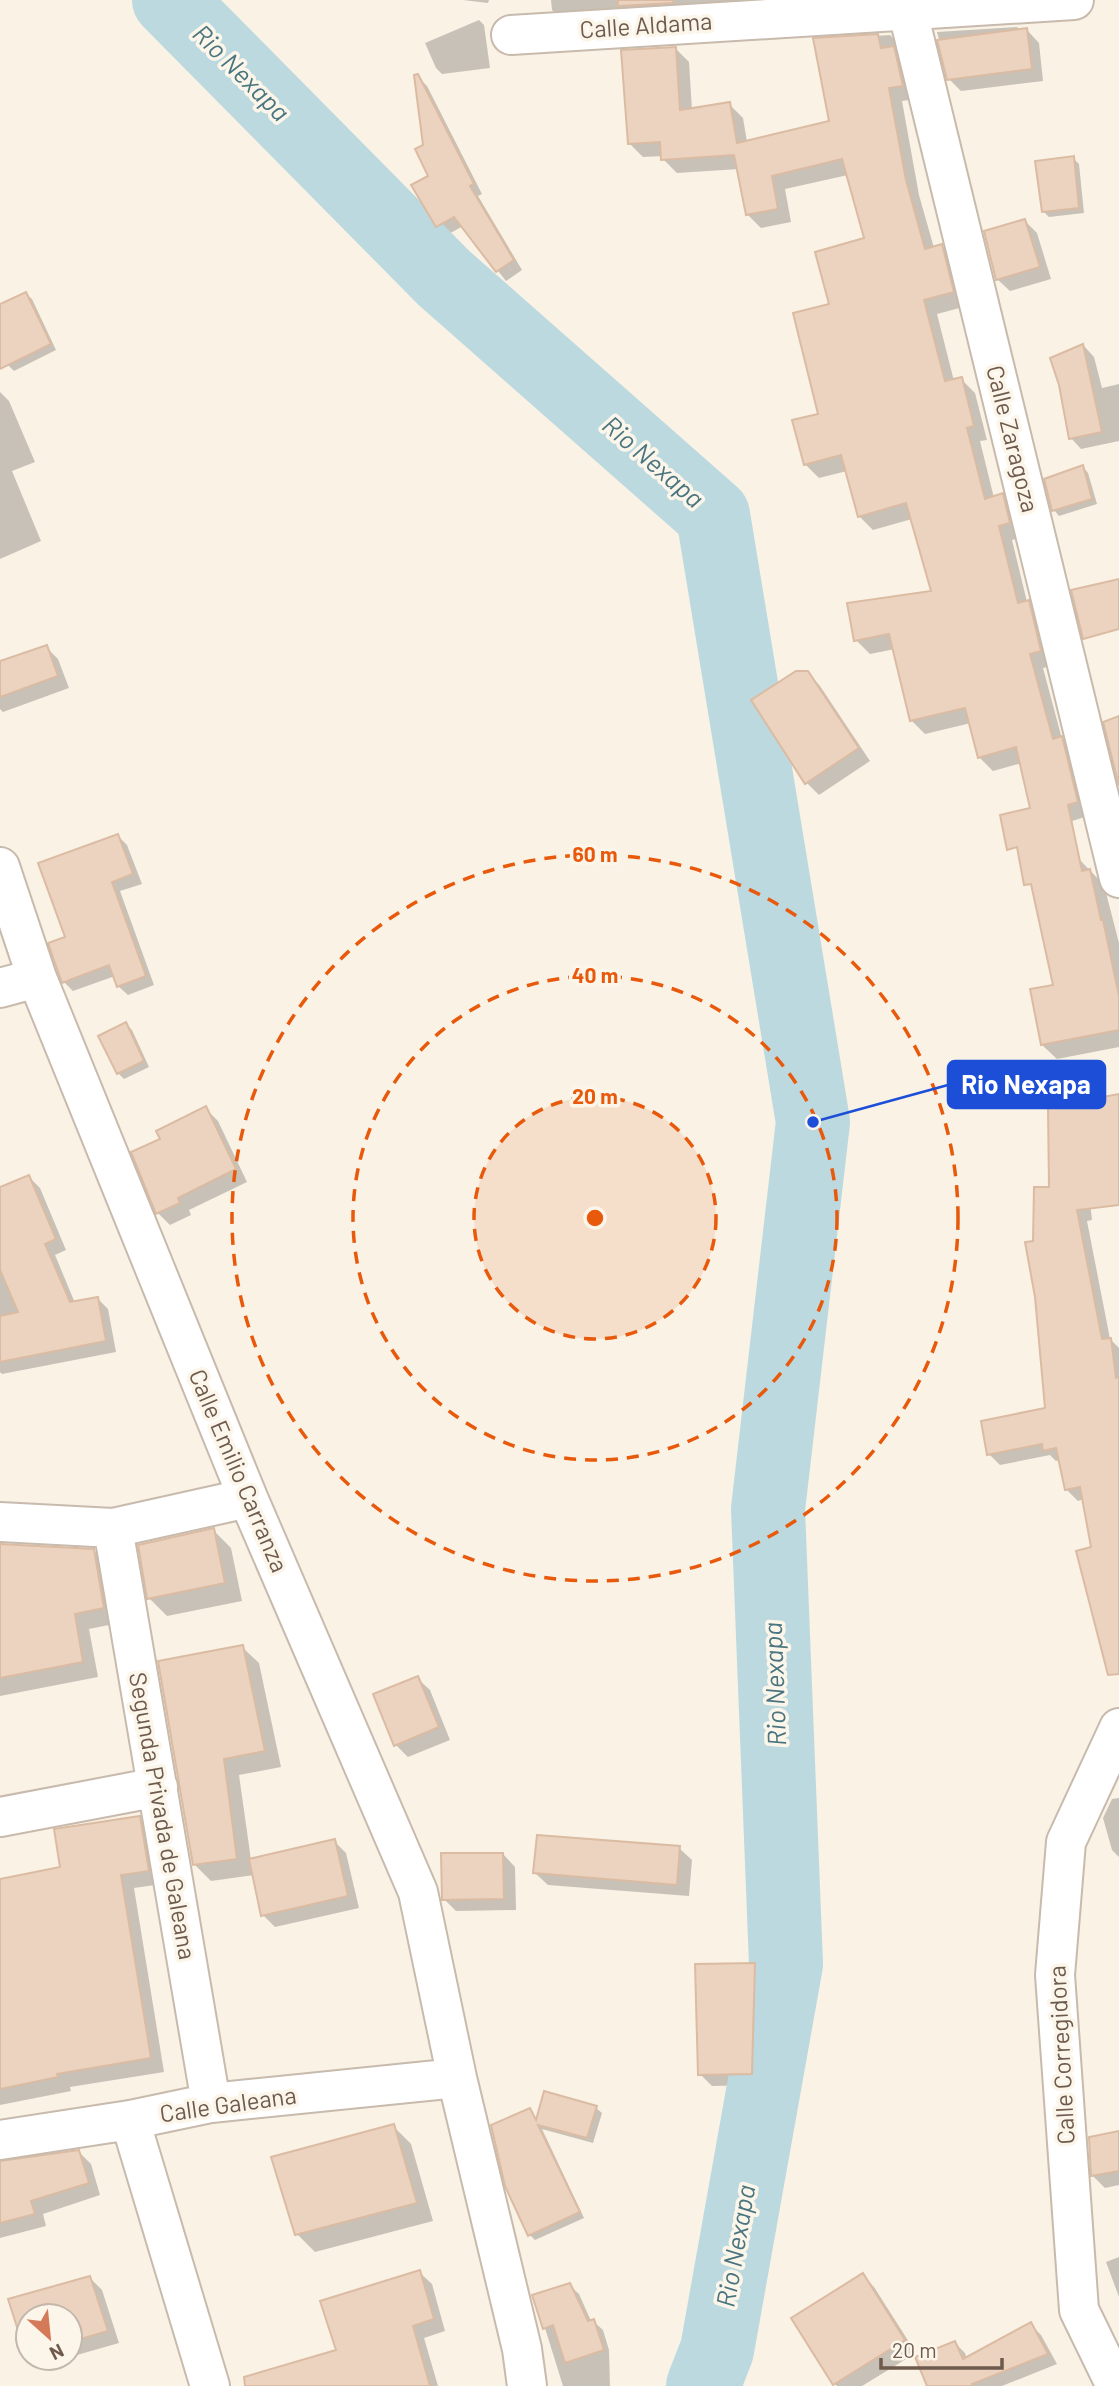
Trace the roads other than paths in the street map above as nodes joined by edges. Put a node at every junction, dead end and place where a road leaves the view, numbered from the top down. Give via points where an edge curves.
1 (1074, 0) edge
2 (906, 5) edge
3 (511, 35) dead end
4 (1112, 821) edge
5 (0, 867) edge
6 (1119, 878) edge
7 (37, 978) junction
8 (0, 988) edge
9 (248, 1498) junction
10 (0, 1522) edge
11 (113, 1528) junction
12 (1119, 1728) edge
13 (158, 1787) junction
14 (0, 1817) edge
15 (457, 2078) junction
16 (211, 2103) junction
17 (131, 2120) junction
18 (0, 2140) edge
19 (210, 2386) edge
20 (527, 2386) edge
21 (1116, 2386) edge

1 - 2 street, Calle Aldama
2 - 3 street, Calle Aldama
2 - 4 street, Calle Zaragoza
4 - 6 street, Calle Zaragoza
5 - 7 street, Calle Emilio Carranza
7 - 8 street
7 - 9 street, Calle Emilio Carranza
9 - 11 street
9 - 15 street, Calle Emilio Carranza via 418,1892
10 - 11 street
11 - 13 street, Segunda Privada de Galeana
12 - 21 street, Calle Corregidora via 1066,1842 1055,1975 1079,2310
13 - 14 street
13 - 16 street, Segunda Privada de Galeana
15 - 16 street, Calle Galeana
15 - 20 street, Calle Emilio Carranza via 522,2348
16 - 17 street, Calle Galeana
17 - 18 street, Calle Galeana
17 - 19 street

